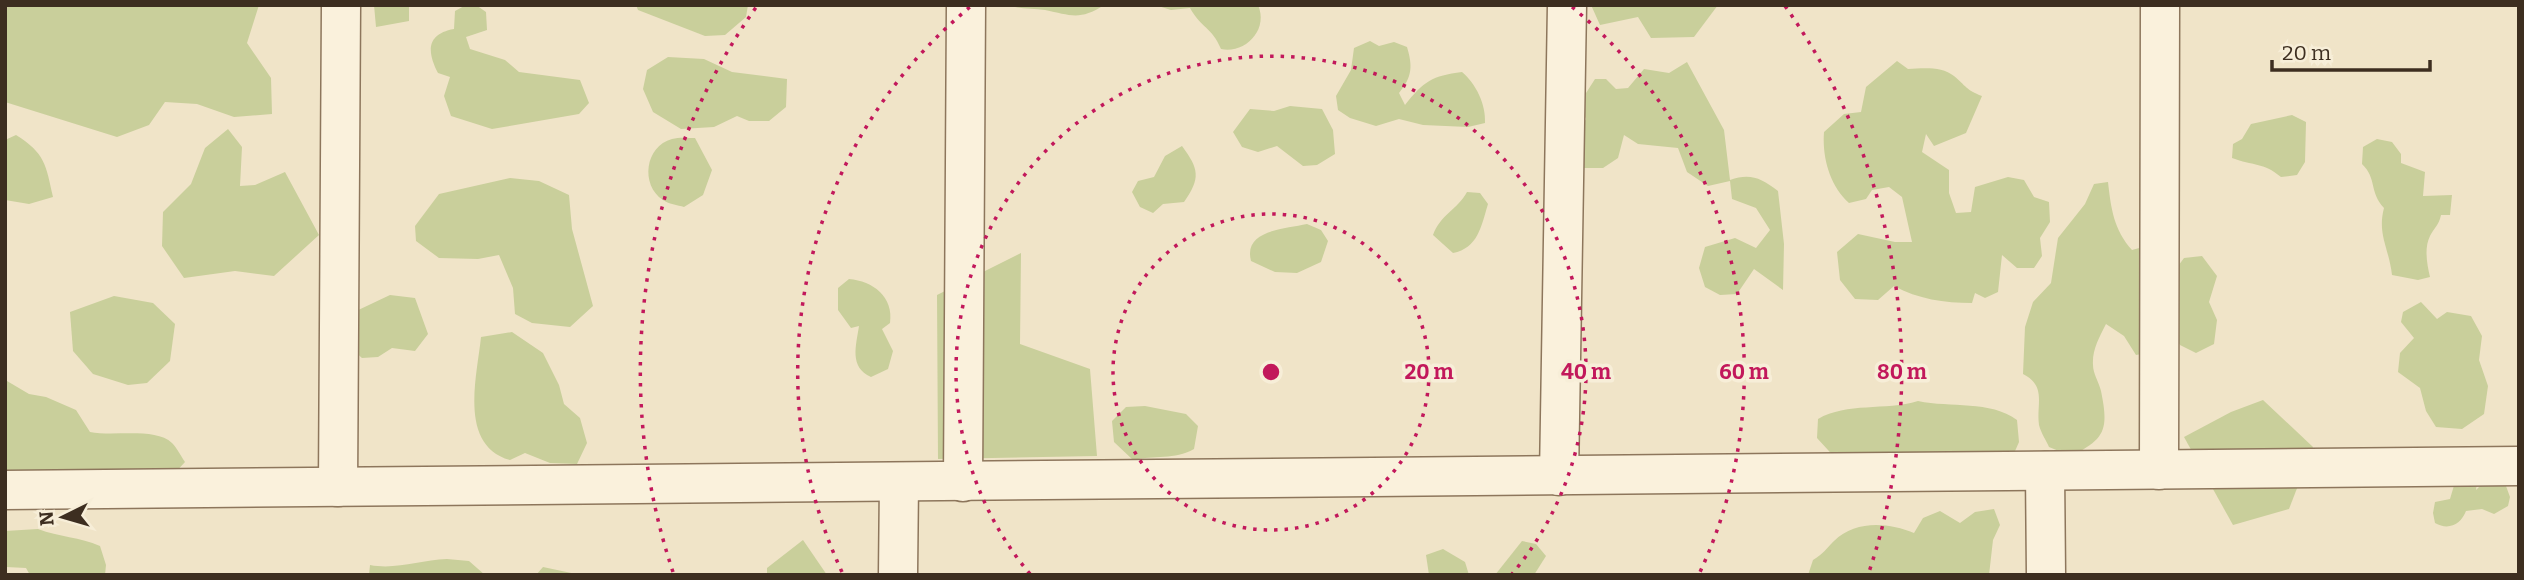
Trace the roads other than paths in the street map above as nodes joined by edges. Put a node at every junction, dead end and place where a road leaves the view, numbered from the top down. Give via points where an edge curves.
1 (341, 5) edge
2 (965, 5) edge
3 (1567, 5) edge
4 (2160, 5) edge
5 (2519, 466) edge
6 (2159, 470) junction
7 (2045, 471) junction
8 (1559, 476) junction
9 (899, 482) junction
10 (963, 482) junction
11 (338, 487) junction
12 (5, 490) edge
13 (898, 575) edge
14 (2046, 575) edge

1 - 11 street
2 - 10 street
3 - 8 street
4 - 6 street
5 - 6 street
6 - 7 street
7 - 8 street
7 - 14 street
8 - 10 street
9 - 10 street
9 - 11 street
9 - 13 street
11 - 12 street

